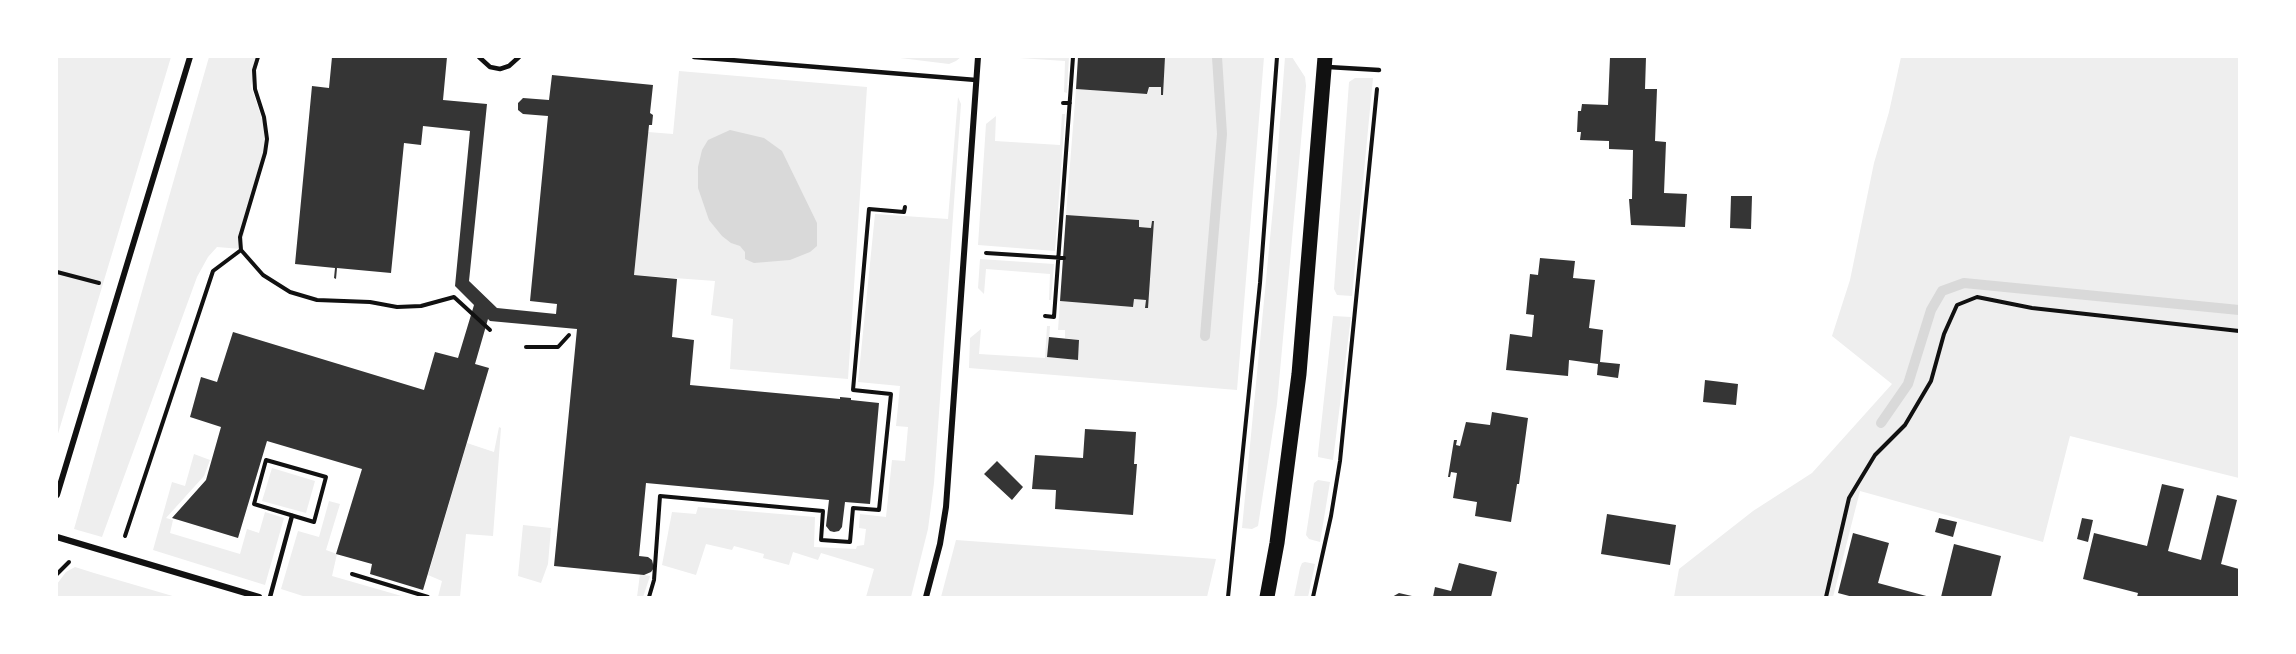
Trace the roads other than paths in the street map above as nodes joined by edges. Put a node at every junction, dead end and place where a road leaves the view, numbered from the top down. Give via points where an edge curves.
1 (190, 57) edge
2 (479, 57) edge
3 (519, 57) edge
4 (694, 57) edge
5 (978, 57) edge
6 (1325, 62) edge
7 (1379, 70) road end
8 (976, 80) junction
9 (57, 495) edge
10 (292, 516) road end
11 (57, 537) edge
12 (259, 597) edge
13 (270, 597) edge
14 (926, 597) edge
15 (1267, 597) edge

1 - 9 street
2 - 3 lane via 490,67 500,69
4 - 8 lane
5 - 8 street
6 - 7 lane
6 - 15 main road via 1299,374 1278,543
8 - 14 street via 946,507
10 - 13 lane
11 - 12 street

